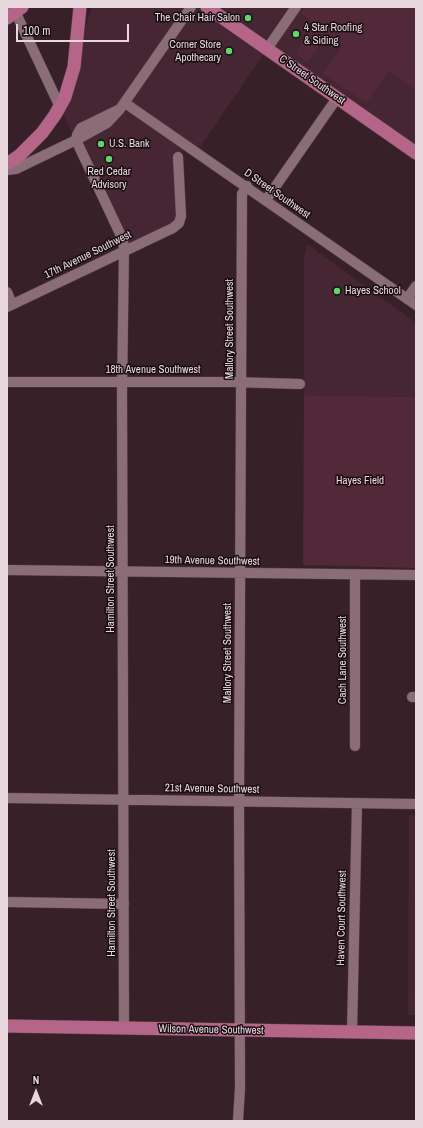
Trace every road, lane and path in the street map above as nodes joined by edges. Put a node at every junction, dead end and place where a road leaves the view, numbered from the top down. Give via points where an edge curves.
1 (80, 7) edge
2 (191, 7) edge
3 (207, 7) edge
4 (296, 7) edge
5 (14, 11) edge
6 (267, 49) junction
7 (337, 98) junction
8 (60, 106) junction
9 (122, 106) junction
10 (76, 140) junction
11 (416, 153) edge
12 (178, 157) dead end
13 (7, 164) edge
14 (7, 170) edge
15 (247, 186) junction
16 (266, 200) junction
17 (124, 250) junction
18 (416, 286) edge
19 (7, 292) edge
20 (407, 299) junction
21 (10, 305) edge
22 (416, 305) edge
23 (7, 382) edge
24 (122, 382) junction
25 (242, 382) junction
26 (300, 384) dead end
27 (7, 570) edge
28 (123, 572) junction
29 (241, 573) junction
30 (355, 575) junction
31 (416, 575) edge
32 (356, 746) dead end
33 (7, 798) edge
34 (124, 800) junction
35 (239, 802) junction
36 (357, 803) junction
37 (416, 804) edge
38 (7, 902) edge
39 (124, 904) junction
40 (7, 1026) edge
41 (124, 1028) junction
42 (240, 1030) junction
43 (352, 1032) junction
44 (416, 1033) edge
45 (238, 1121) edge

1 - 8 main road via 74,67 68,90
2 - 9 street
3 - 6 main road, C Street Southwest
4 - 6 street
5 - 8 street
6 - 7 main road, C Street Southwest
7 - 11 main road, C Street Southwest
7 - 16 street
8 - 13 main road via 38,138
9 - 10 street via 107,123
9 - 15 street, D Street Southwest
10 - 14 street
10 - 17 street, Hamilton Street Southwest via 123,240
12 - 17 street, 17th Avenue Southwest via 181,216 179,223
15 - 16 street, D Street Southwest
15 - 25 street, Mallory Street Southwest via 242,194
16 - 20 street, D Street Southwest
17 - 21 street, 17th Avenue Southwest
17 - 24 street, Hamilton Street Southwest
18 - 20 street
19 - 21 street
20 - 22 street, D Street Southwest
23 - 24 street, 18th Avenue Southwest
24 - 25 street, 18th Avenue Southwest
24 - 28 street, Hamilton Street Southwest
25 - 26 street, 18th Avenue Southwest
25 - 29 street, Mallory Street Southwest
27 - 28 street, 19th Avenue Southwest
28 - 29 street, 19th Avenue Southwest
28 - 34 street, Hamilton Street Southwest
29 - 30 street, 19th Avenue Southwest
29 - 35 street, Mallory Street Southwest
30 - 31 street, 19th Avenue Southwest
30 - 32 street, Cach Lane Southwest
33 - 34 street, 21st Avenue Southwest
34 - 35 street, 21st Avenue Southwest
34 - 39 street, Hamilton Street Southwest
35 - 36 street, 21st Avenue Southwest
35 - 42 street, Mallory Street Southwest
36 - 37 street, 21st Avenue Southwest
36 - 43 street, Haven Court Southwest
38 - 39 street
39 - 41 street, Hamilton Street Southwest
40 - 41 main road, Wilson Avenue Southwest
41 - 42 main road, Wilson Avenue Southwest
42 - 43 main road, Wilson Avenue Southwest
42 - 45 street, Mallory Street Southwest
43 - 44 main road, Wilson Avenue Southwest

